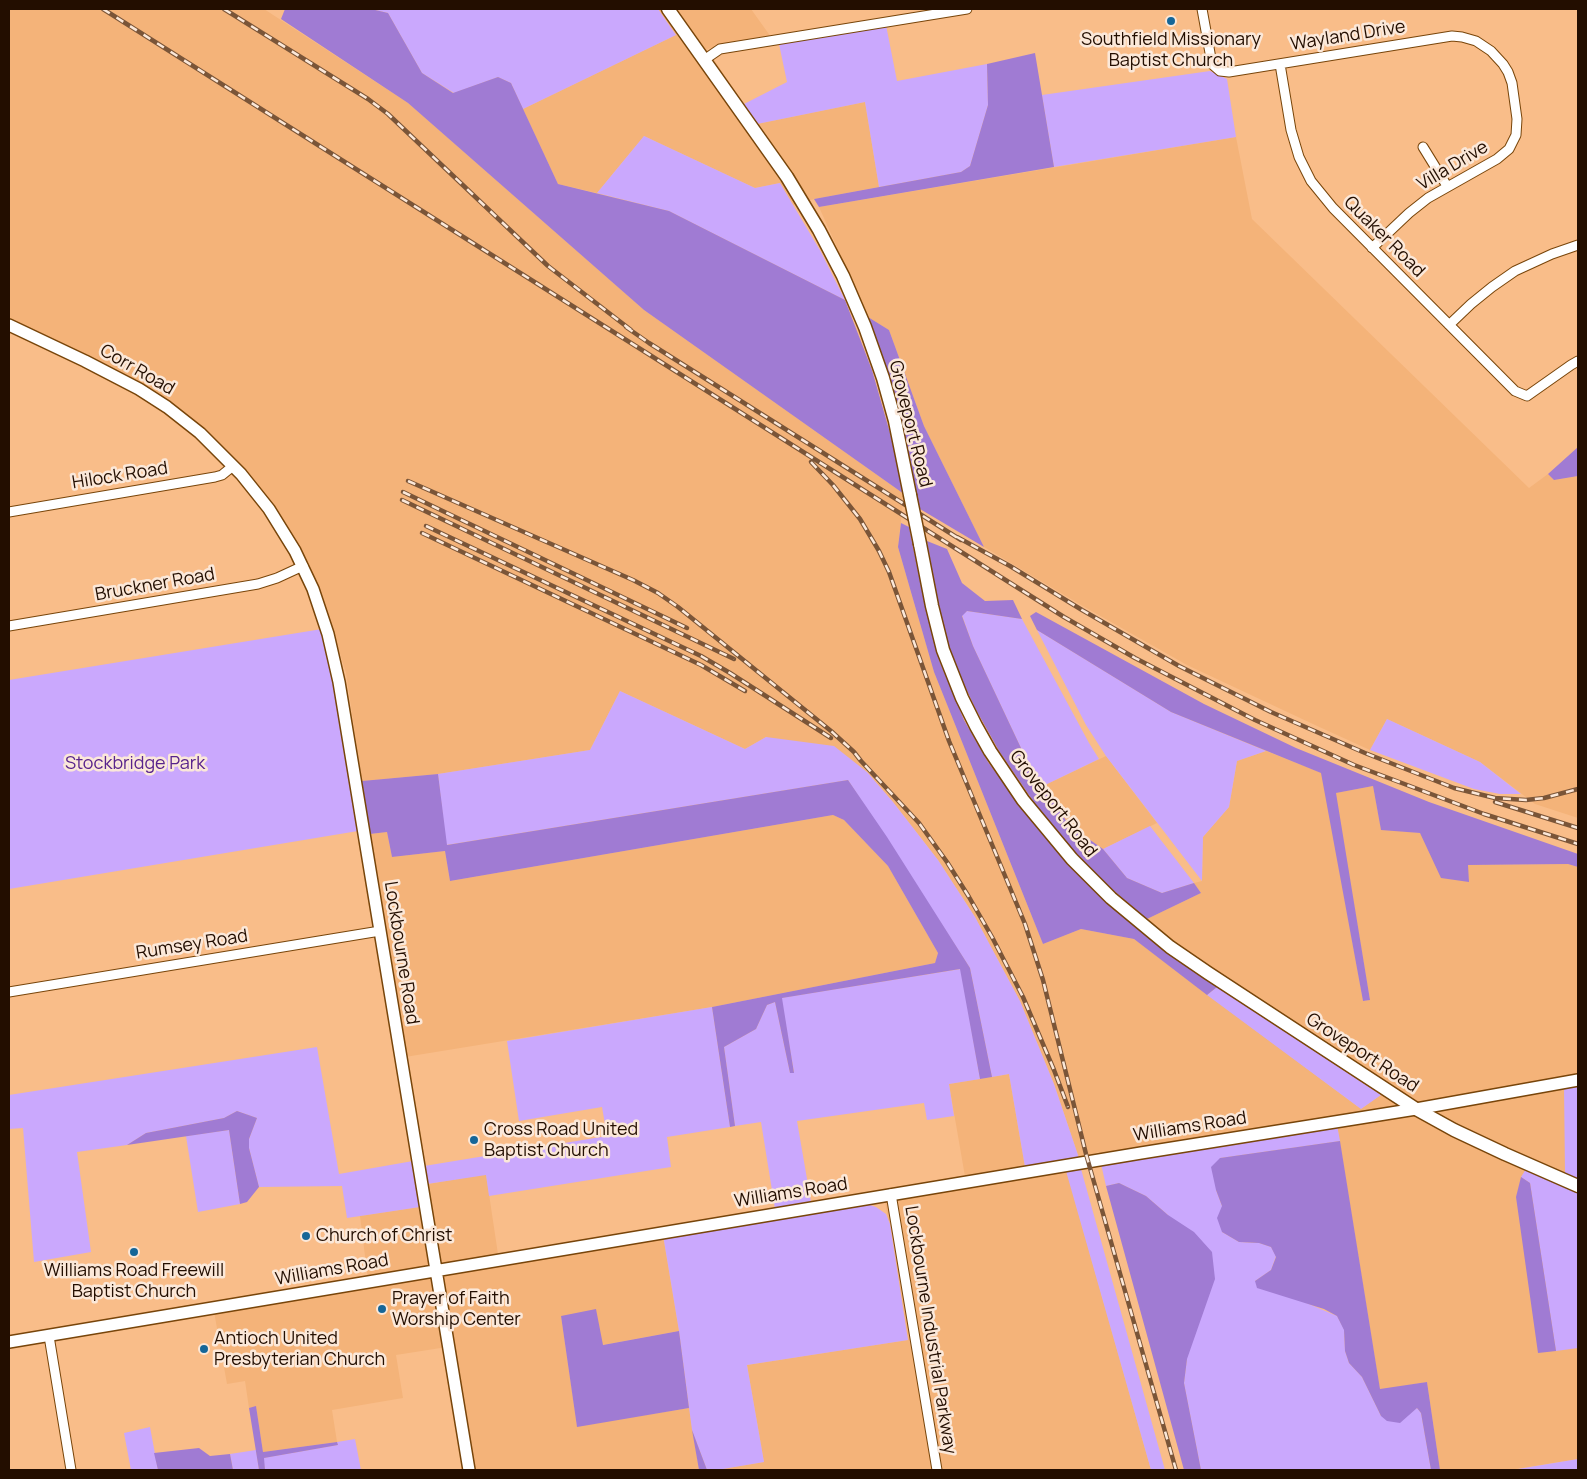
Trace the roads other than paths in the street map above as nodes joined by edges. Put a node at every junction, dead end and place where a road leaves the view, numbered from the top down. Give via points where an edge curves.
1 (668, 9) edge
2 (967, 9) edge
3 (1202, 9) edge
4 (704, 60) junction
5 (1280, 64) junction
6 (1514, 96) joint
7 (1423, 147) dead end
8 (1447, 186) junction
9 (1578, 245) edge
10 (1372, 248) junction
11 (9, 325) edge
12 (1449, 325) junction
13 (1578, 361) edge
14 (234, 466) junction
15 (9, 512) edge
16 (302, 566) junction
17 (9, 626) edge
18 (380, 931) junction
19 (9, 992) edge
20 (1578, 1080) edge
21 (1416, 1109) junction
22 (1578, 1186) edge
23 (891, 1194) junction
24 (435, 1270) junction
25 (49, 1336) junction
26 (9, 1342) edge
27 (71, 1470) edge
28 (469, 1470) edge
29 (937, 1470) edge

1 - 4 main road, Groveport Road
2 - 4 street via 720,49
3 - 5 street, Wayland Drive via 1212,64 1216,68 1229,72
4 - 21 main road, Groveport Road, bridge via 796,192 819,230 857,308 895,421 939,635 962,698 1005,774 1056,841 1110,898 1170,947
5 - 6 street, Wayland Drive via 1442,37 1462,37 1476,41 1498,57 1508,72
5 - 10 street, Quaker Road via 1291,130 1304,169 1333,208
6 - 8 street, Villa Drive via 1517,127 1509,149
7 - 8 street
8 - 10 street, Villa Drive via 1409,213
9 - 12 street via 1515,271 1485,292
10 - 12 street, Quaker Road
11 - 14 main road, Corr Road via 112,374 153,398 200,433
12 - 13 street, Quaker Road via 1515,391 1526,396
14 - 15 street, Hilock Road via 222,475 208,478
14 - 16 main road, Lockbourne Road via 268,509
16 - 17 street, Bruckner Road via 258,584
16 - 18 main road, Lockbourne Road via 320,608 335,661
18 - 19 street, Rumsey Road
18 - 24 main road, Lockbourne Road
20 - 21 main road, Williams Road
21 - 22 main road, Groveport Road via 1454,1130
21 - 23 main road, Williams Road
23 - 24 main road, Williams Road
23 - 29 street, Lockbourne Industrial Parkway
24 - 25 main road, Williams Road
24 - 28 main road, Lockbourne Road
25 - 26 main road, Williams Road
25 - 27 street

